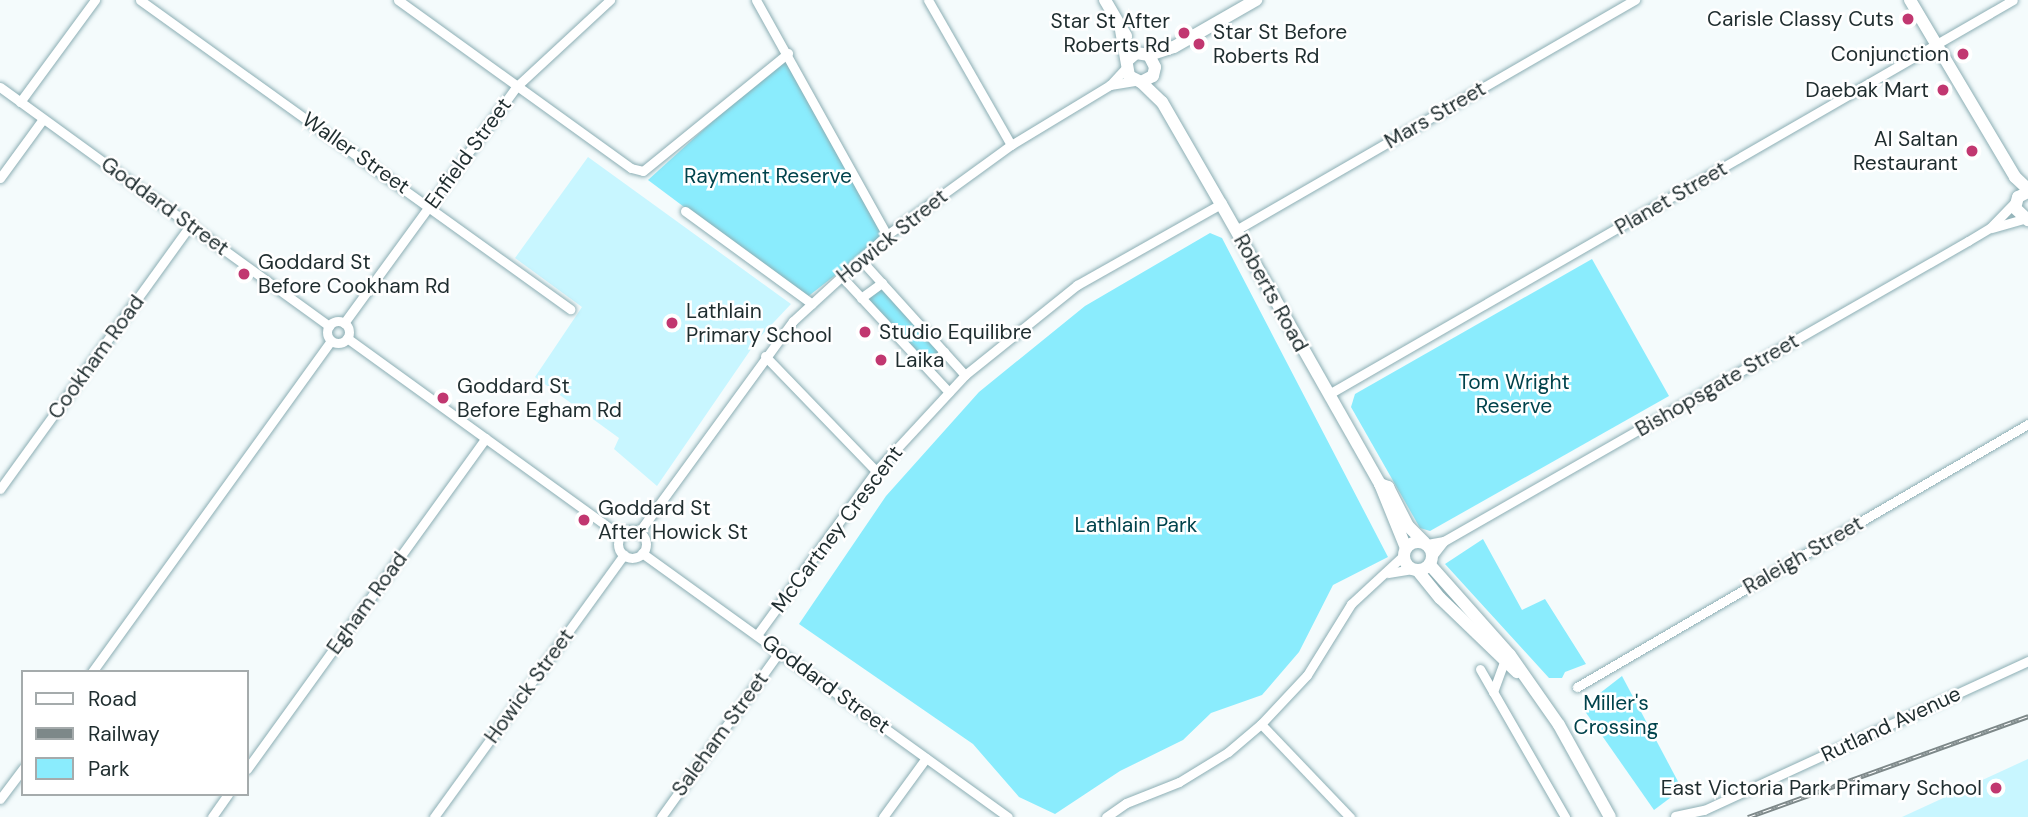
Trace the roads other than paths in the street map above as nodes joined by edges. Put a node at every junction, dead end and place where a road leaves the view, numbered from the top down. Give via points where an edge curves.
1 (95, 0) edge
2 (140, 0) edge
3 (398, 0) edge
4 (610, 0) edge
5 (756, 0) edge
6 (928, 0) edge
7 (1105, 0) edge
8 (1256, 0) edge
9 (1635, 0) edge
10 (1910, 0) edge
11 (1919, 0) edge
12 (2013, 0) edge
13 (1121, 30) junction
14 (1939, 42) junction
15 (788, 53) junction
16 (1150, 61) junction
17 (1127, 64) junction
18 (1138, 81) junction
19 (1110, 85) junction
20 (517, 86) junction
21 (0, 87) edge
22 (20, 102) junction
23 (1162, 102) junction
24 (43, 119) junction
25 (1011, 145) junction
26 (0, 178) edge
27 (2023, 195) edge
28 (1221, 204) junction
29 (430, 205) junction
30 (685, 211) dead end
31 (2025, 219) edge
32 (191, 224) junction
33 (1990, 228) junction
34 (1236, 230) junction
35 (887, 235) junction
36 (862, 260) junction
37 (842, 277) junction
38 (882, 283) junction
39 (861, 298) junction
40 (812, 304) junction
41 (570, 309) dead end
42 (344, 323) junction
43 (329, 326) junction
44 (347, 338) junction
45 (331, 341) junction
46 (944, 352) junction
47 (765, 356) junction
48 (928, 368) junction
49 (965, 375) junction
50 (949, 392) junction
51 (1329, 394) junction
52 (2028, 424) edge
53 (486, 438) junction
54 (876, 471) junction
55 (1380, 484) junction
56 (0, 489) edge
57 (639, 532) junction
58 (621, 537) junction
59 (1405, 552) junction
60 (642, 553) junction
61 (624, 555) junction
62 (1424, 558) junction
63 (1388, 573) junction
64 (757, 635) junction
65 (780, 651) junction
66 (2028, 661) edge
67 (1504, 662) junction
68 (1480, 669) dead end
69 (93, 670) edge
70 (1525, 679) junction
71 (1577, 687) dead end
72 (1493, 692) junction
73 (1261, 724) junction
74 (926, 758) junction
75 (248, 768) edge
76 (21, 771) edge
77 (227, 796) edge
78 (0, 799) edge
79 (1675, 816) edge
80 (212, 817) edge
81 (435, 817) edge
82 (661, 817) edge
83 (883, 817) edge
84 (1008, 817) edge
85 (1106, 817) edge
86 (1350, 817) edge
87 (1565, 817) edge
88 (1610, 817) edge

1 - 22 street
2 - 29 street, Waller Street
3 - 20 street
4 - 20 street, Enfield Street
5 - 15 street
6 - 25 street
7 - 13 main road, Roberts Road
8 - 16 main road
9 - 34 street, Mars Street
10 - 14 main road
11 - 14 main road
12 - 14 street, Planet Street
13 - 16 main road, Roberts Road
13 - 17 main road, Roberts Road
14 - 27 main road via 1968,85 1971,100
14 - 51 street, Planet Street
15 - 20 street via 643,171 631,168
15 - 35 street
16 - 17 main road
16 - 18 main road
16 - 23 main road, Roberts Road
17 - 18 main road, Roberts Road
17 - 19 street, Howick Street
18 - 19 street, Howick Street
18 - 23 main road, Roberts Road
19 - 25 street, Howick Street
20 - 29 street, Enfield Street
21 - 22 street, Goddard Street
22 - 24 street, Goddard Street
23 - 28 main road, Roberts Road
24 - 26 street
24 - 32 street, Goddard Street
25 - 35 street, Howick Street
27 - 31 main road
27 - 33 street, Bishopsgate Street
28 - 34 main road, Roberts Road
28 - 49 street, McCartney Crescent via 1077,285
29 - 41 street, Waller Street
29 - 42 street, Enfield Street
30 - 40 street
31 - 33 street, Bishopsgate Street
32 - 43 street, Goddard Street
32 - 56 street, Cookham Road
33 - 62 street, Bishopsgate Street via 1444,541
34 - 51 main road, Roberts Road
35 - 36 street, Howick Street
36 - 37 street, Howick Street
36 - 38 street
37 - 39 street
37 - 40 street, Howick Street
38 - 39 street
38 - 46 street
39 - 48 street
40 - 47 street, Howick Street
42 - 43 street
42 - 44 street
43 - 45 street
44 - 45 street
44 - 53 street
45 - 69 street
46 - 48 street
46 - 49 street
47 - 54 street
47 - 57 street, Howick Street
48 - 50 street
49 - 50 street, McCartney Crescent
50 - 54 street, McCartney Crescent
51 - 55 main road, Roberts Road
52 - 71 street, Raleigh Street
53 - 58 street
53 - 75 street, Egham Road
54 - 64 street, McCartney Crescent
55 - 59 main road, Roberts Road
55 - 62 main road, Roberts Road via 1388,487
57 - 58 street via 628,531
57 - 60 street via 646,542
58 - 61 street via 619,548
59 - 62 main road, Roberts Road
59 - 62 main road via 1415,542
59 - 63 street
60 - 61 street
60 - 64 street, Goddard Street
61 - 81 street, Howick Street
62 - 63 street, Bishopsgate Street
62 - 67 main road, Roberts Road
62 - 70 main road, Roberts Road via 1510,655
63 - 73 street via 1351,604 1307,675
64 - 65 street, Goddard Street
65 - 74 street, Goddard Street
65 - 82 street, Saleham Street
66 - 79 street, Rutland Avenue via 1704,810
67 - 70 main road, Roberts Road
67 - 72 street
68 - 72 street
70 - 88 main road, Roberts Road via 1559,725
72 - 87 street
73 - 85 street via 1228,752 1179,782 1126,803
73 - 86 street
74 - 83 street
74 - 84 street, Goddard Street
76 - 78 street
77 - 80 street

